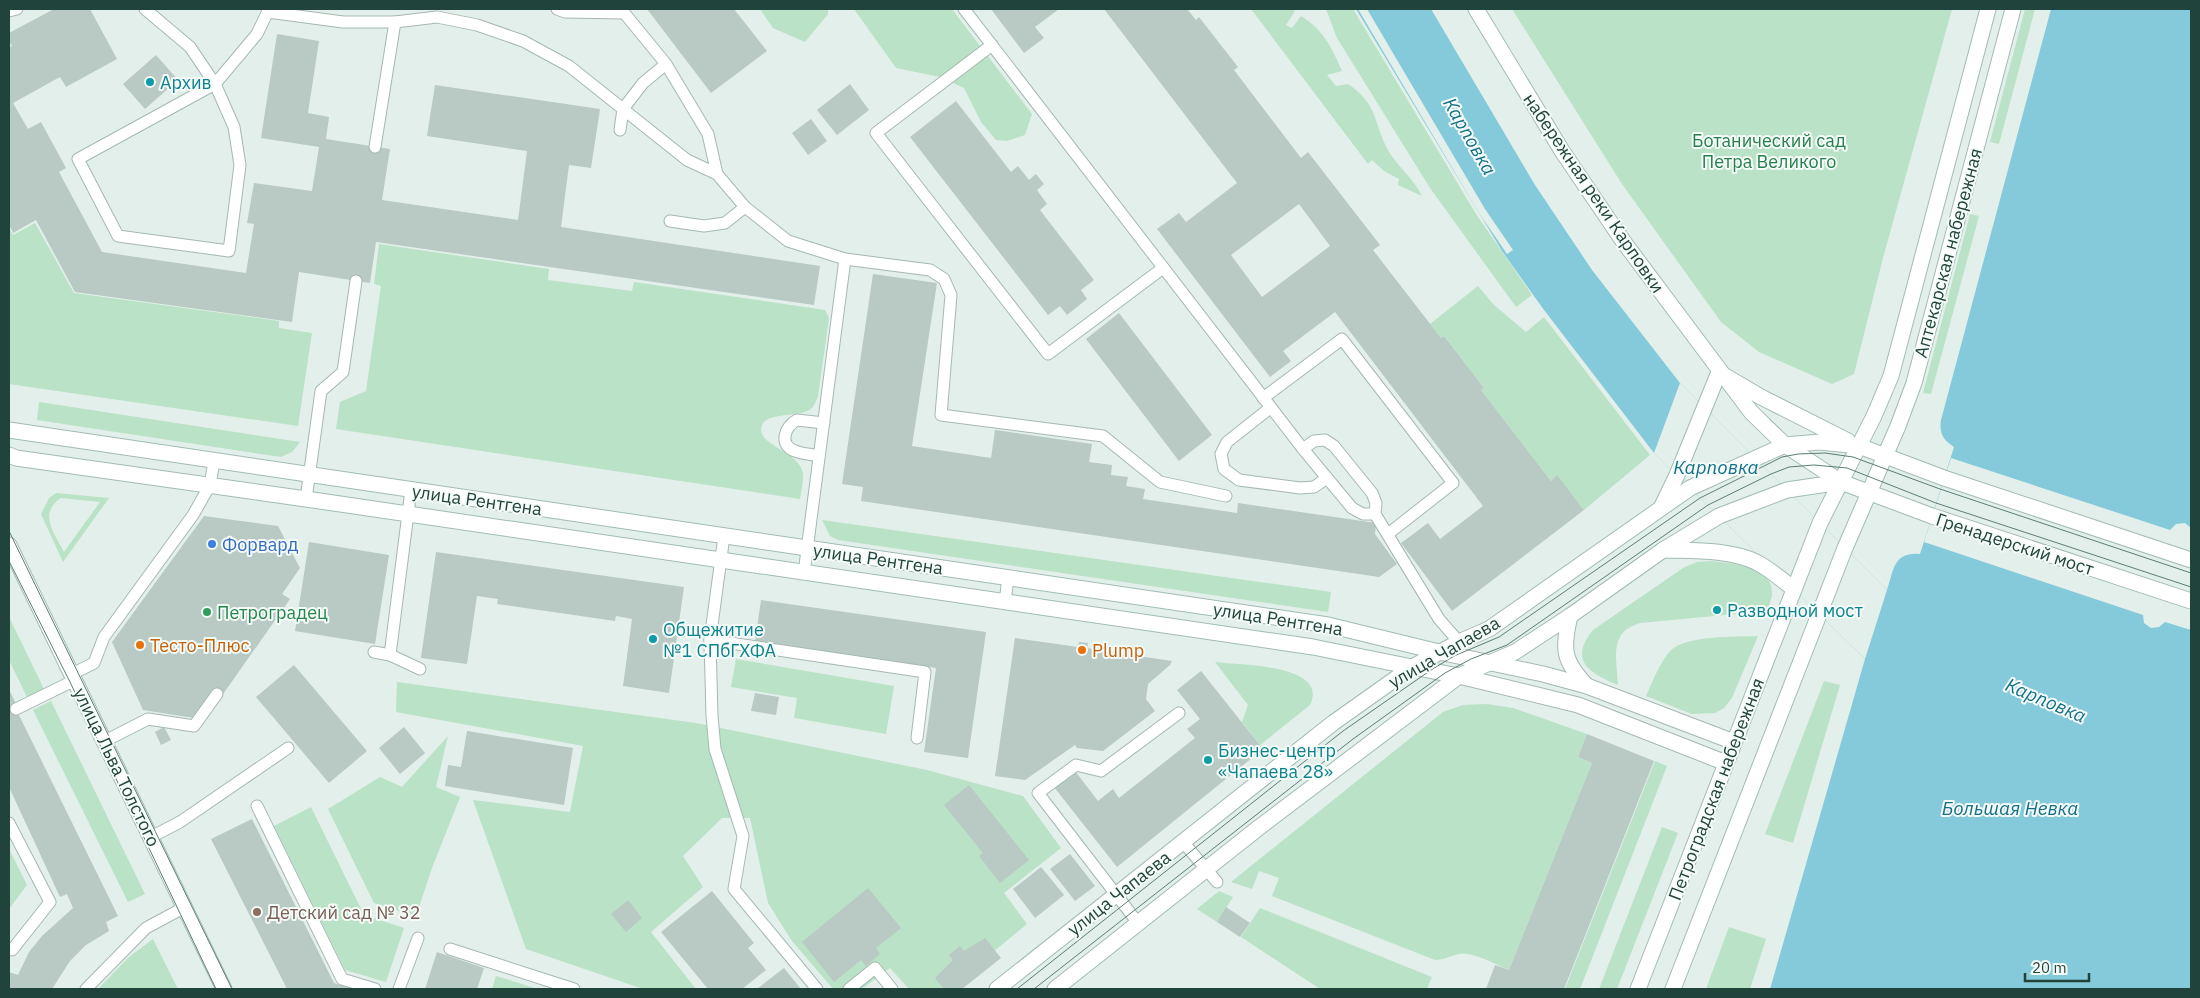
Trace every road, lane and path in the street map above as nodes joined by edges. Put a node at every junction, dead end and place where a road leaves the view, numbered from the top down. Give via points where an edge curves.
1 (17, 9) edge
2 (145, 9) edge
3 (557, 9) edge
4 (964, 9) edge
5 (1476, 9) edge
6 (1988, 9) edge
7 (2013, 9) edge
8 (269, 10) edge
9 (9, 11) edge
10 (622, 11) edge
11 (438, 13) edge
12 (395, 22) junction
13 (992, 45) junction
14 (666, 64) junction
15 (214, 84) junction
16 (623, 110) junction
17 (620, 130) dead end
18 (375, 147) dead end
19 (717, 174) junction
20 (745, 207) junction
21 (670, 221) dead end
22 (845, 259) junction
23 (1163, 268) junction
24 (356, 281) dead end
25 (1719, 372) junction
26 (1263, 398) junction
27 (1270, 408) junction
28 (824, 423) junction
29 (9, 430) edge
30 (1785, 445) junction
31 (1859, 446) junction
32 (1303, 449) junction
33 (9, 455) edge
34 (1884, 455) junction
35 (819, 456) junction
36 (214, 462) junction
37 (309, 475) junction
38 (1327, 478) junction
39 (1841, 482) junction
40 (210, 485) junction
41 (411, 490) junction
42 (1869, 492) junction
43 (1226, 496) dead end
44 (306, 499) junction
45 (1661, 508) junction
46 (407, 514) junction
47 (1375, 514) junction
48 (1388, 534) junction
49 (724, 536) junction
50 (9, 545) edge
51 (807, 548) junction
52 (1663, 550) junction
53 (720, 560) junction
54 (2191, 560) edge
55 (804, 573) junction
56 (1008, 578) junction
57 (1794, 590) junction
58 (2191, 601) edge
59 (1005, 602) junction
60 (1570, 616) junction
61 (710, 640) junction
62 (1459, 642) junction
63 (374, 652) dead end
64 (1439, 652) junction
65 (390, 655) junction
66 (1488, 663) junction
67 (1412, 667) junction
68 (420, 668) dead end
69 (1459, 676) junction
70 (74, 677) junction
71 (1587, 686) junction
72 (217, 694) dead end
73 (16, 709) dead end
74 (1179, 714) dead end
75 (917, 738) dead end
76 (105, 741) junction
77 (1734, 742) junction
78 (288, 748) dead end
79 (1726, 763) junction
80 (256, 806) dead end
81 (9, 823) edge
82 (151, 837) junction
83 (1183, 842) junction
84 (1205, 869) junction
85 (1217, 882) dead end
86 (1116, 896) junction
87 (185, 907) junction
88 (1138, 923) junction
89 (418, 938) dead end
90 (9, 949) edge
91 (450, 949) dead end
92 (86, 989) edge
93 (224, 989) edge
94 (375, 989) edge
95 (399, 989) edge
96 (574, 989) edge
97 (817, 989) edge
98 (849, 989) edge
99 (892, 989) edge
100 (997, 989) edge
101 (1055, 989) edge
102 (1638, 989) edge
103 (1673, 989) edge

1 - 9 lane
2 - 15 lane via 190,47
3 - 10 lane via 565,12
4 - 13 lane
5 - 25 street, набережная реки Карповки via 1562,151
6 - 31 street, Аптекарская набережная via 1891,376
7 - 34 street, Аптекарская набережная via 1914,383
8 - 12 lane via 344,22
8 - 15 lane via 257,34
10 - 14 lane
11 - 12 lane
11 - 16 lane via 523,41 569,66
12 - 18 lane
13 - 23 lane
13 - 23 lane via 876,133 1048,354
14 - 16 lane via 643,83
14 - 19 lane via 708,134
15 - 15 lane via 78,159 118,236 229,251 240,164 234,126
16 - 17 lane
16 - 19 lane via 687,160
19 - 20 lane
20 - 21 lane via 725,223 704,226
20 - 22 lane via 788,241
22 - 28 lane
22 - 43 lane via 930,270 944,279 952,294 941,415 1103,436 1160,482
23 - 26 lane
24 - 37 lane via 343,372 321,391
25 - 30 street, набережная реки Карповки via 1751,412
25 - 31 street, набережная реки Карповки via 1770,402
25 - 45 street, улица Чапаева
26 - 27 lane
26 - 48 lane via 1342,339 1453,483
27 - 32 lane
27 - 38 lane via 1227,442 1221,454 1224,469 1239,480 1300,488 1314,487
28 - 35 lane
28 - 35 lane via 797,420 785,434 788,447 794,451
29 - 36 street, улица Рентгена
30 - 31 street via 1820,442
30 - 39 street, набережная реки Карповки
30 - 45 street, улица Чапаева via 1690,488
31 - 34 street
31 - 39 street
32 - 38 lane
32 - 47 lane via 1314,441 1325,440 1334,446 1372,494 1376,503
33 - 40 street, улица Рентгена
34 - 42 street, Аптекарская набережная
34 - 54 street
35 - 51 lane
36 - 37 street, улица Рентгена
36 - 40 lane
37 - 41 street, улица Рентгена
37 - 44 lane
38 - 47 lane via 1352,508 1363,514
39 - 42 street, Гренадерский мост
39 - 52 street, улица Чапаева via 1787,490 1719,516
39 - 57 street, Петроградская набережная via 1820,523
40 - 44 street, улица Рентгена
40 - 70 lane via 193,515 106,633 94,663
41 - 46 lane
41 - 49 street, улица Рентгена
42 - 58 street, Гренадерский мост via 1932,516
42 - 103 street, Петроградская набережная
44 - 46 street, улица Рентгена
45 - 62 street, улица Чапаева via 1489,630
46 - 53 street, улица Рентгена
46 - 65 lane
47 - 48 lane
48 - 62 lane via 1439,619
49 - 51 street, улица Рентгена
49 - 53 lane
50 - 70 street, улица Льва Толстого
51 - 55 lane
51 - 56 street, улица Рентгена
52 - 57 street via 1734,555 1773,572
52 - 60 street, улица Чапаева
53 - 55 street, улица Рентгена
53 - 61 lane
55 - 59 street, улица Рентгена
56 - 59 lane
56 - 64 street, улица Рентгена via 1328,625
57 - 77 street, Петроградская набережная
59 - 67 street, улица Рентгена via 1313,647
60 - 66 street, улица Чапаева via 1515,652
60 - 71 street via 1565,639 1566,658 1574,673
61 - 75 lane via 925,672
61 - 97 lane via 715,748 743,836 734,889
62 - 64 street, улица Чапаева
63 - 65 lane
64 - 66 street, улица Рентгена
64 - 67 street, улица Чапаева
65 - 68 lane
66 - 69 street, улица Чапаева
66 - 71 street, улица Рентгена
67 - 69 street, улица Рентгена
67 - 83 street, улица Чапаева via 1333,723
69 - 79 street, улица Рентгена via 1578,705
69 - 84 street, улица Чапаева
70 - 73 lane
70 - 76 street, улица Льва Толстого
71 - 77 street, улица Рентгена
72 - 76 lane via 194,726 148,719
74 - 86 lane via 1101,771 1076,765 1038,793
76 - 82 street, улица Льва Толстого
77 - 79 street, Петроградская набережная
78 - 82 lane via 180,822
79 - 102 street, Петроградская набережная
80 - 94 lane via 342,979
81 - 90 lane via 50,902 12,950
82 - 87 street, улица Льва Толстого
83 - 84 lane
83 - 86 street, улица Чапаева
84 - 85 lane
84 - 88 street, улица Чапаева
86 - 88 lane
86 - 100 street, улица Чапаева
87 - 92 lane via 146,928
87 - 93 street, улица Льва Толстого
88 - 101 street, улица Чапаева
89 - 95 lane
91 - 96 lane
98 - 99 lane via 876,968

